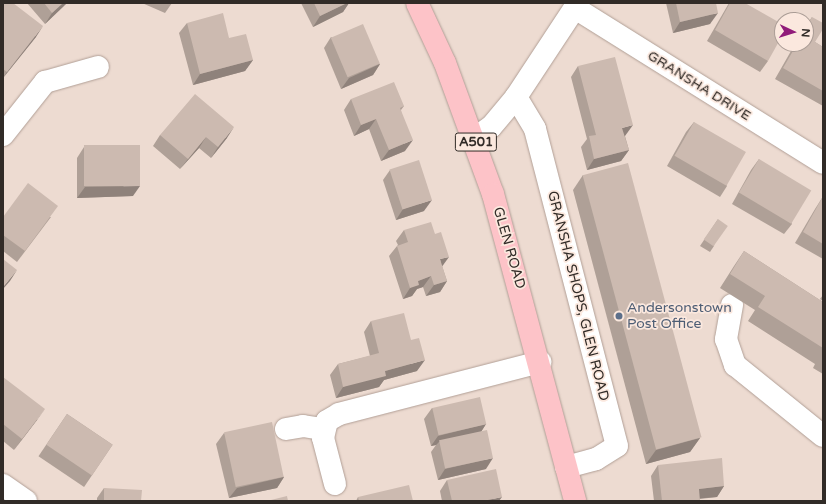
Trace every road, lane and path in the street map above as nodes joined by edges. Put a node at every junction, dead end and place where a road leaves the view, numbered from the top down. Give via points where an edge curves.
1 (417, 3) edge
2 (577, 6) edge
3 (98, 67) dead end
4 (516, 97) junction
5 (3, 135) edge
6 (475, 138) junction
7 (823, 163) edge
8 (732, 305) dead end
9 (540, 362) junction
10 (286, 429) dead end
11 (323, 429) junction
12 (823, 436) edge
13 (566, 467) junction
14 (335, 484) dead end
15 (3, 485) edge
16 (26, 501) edge
17 (574, 501) edge

1 - 6 main road, GLEN ROAD / A501
2 - 4 street
2 - 7 street, GRANSHA DRIVE
3 - 5 street via 45,82
4 - 6 street via 491,127
4 - 13 street, GRANSHA SHOPS, GLEN ROAD via 535,129 617,446 596,459
6 - 9 main road, GLEN ROAD / A501
8 - 12 street via 726,339 735,365
9 - 11 street via 339,414 327,421
9 - 13 main road, GLEN ROAD / A501
10 - 11 street via 303,426
11 - 14 street
13 - 17 main road, GLEN ROAD / A501
15 - 16 street

